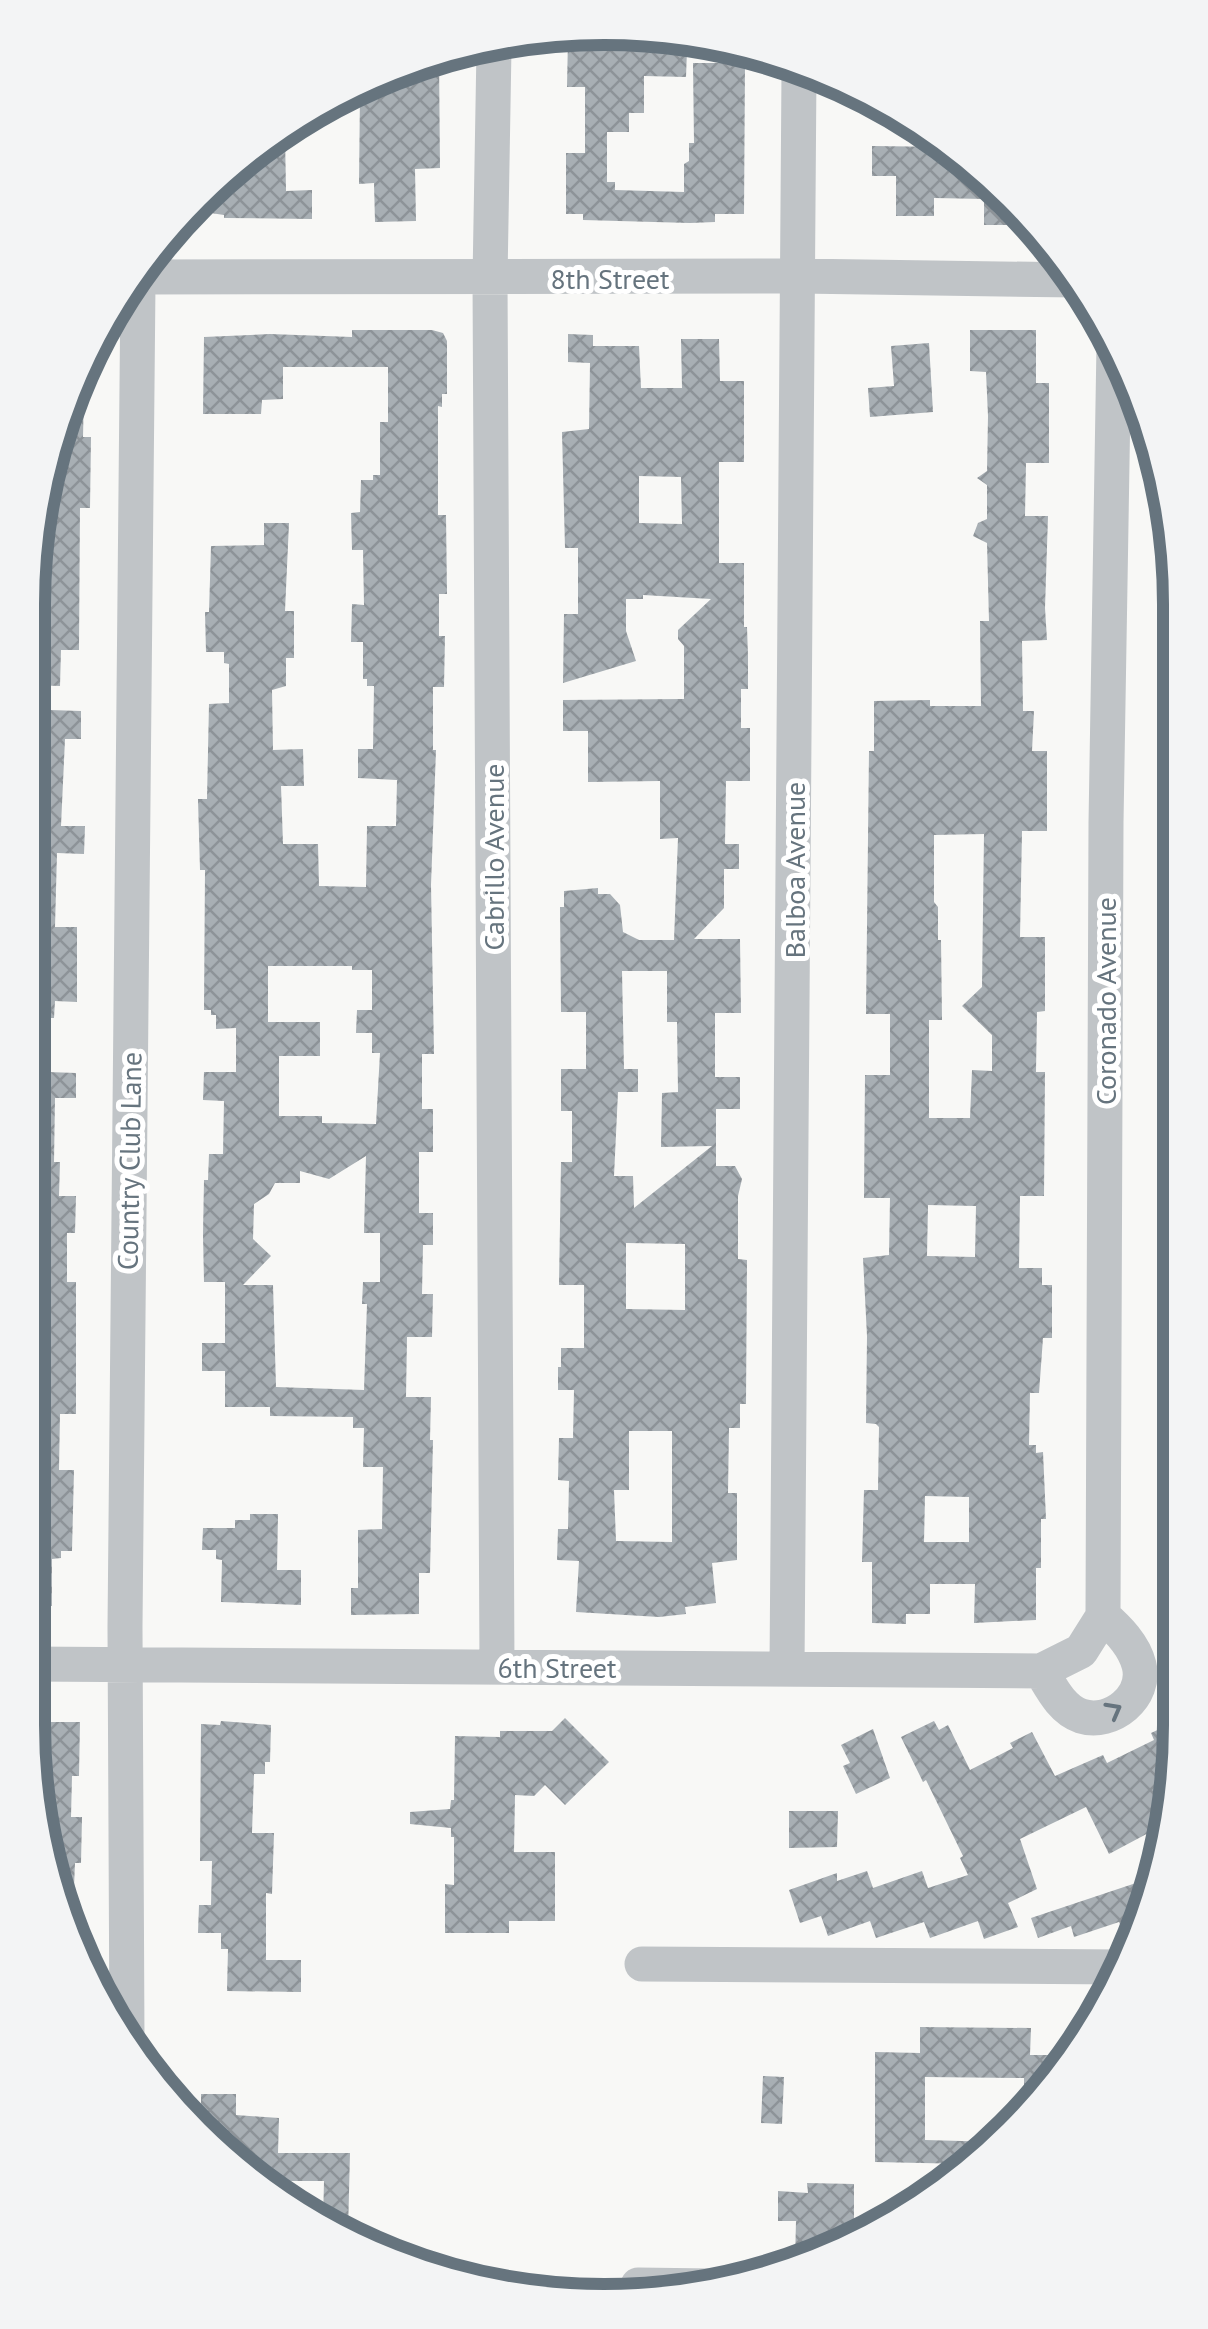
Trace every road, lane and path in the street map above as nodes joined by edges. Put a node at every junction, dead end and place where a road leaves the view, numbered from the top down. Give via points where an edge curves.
1 (494, 56) edge
2 (799, 81) edge
3 (152, 276) edge
4 (798, 276) junction
5 (490, 278) junction
6 (1059, 280) edge
7 (138, 295) edge
8 (1113, 376) edge
9 (1103, 1616) junction
10 (45, 1664) edge
11 (125, 1664) junction
12 (497, 1667) junction
13 (787, 1669) junction
14 (1041, 1670) junction
15 (642, 1964) dead end
16 (1107, 1967) edge
17 (127, 2016) edge

1 - 5 street, Cabrillo Avenue
2 - 4 street, Balboa Avenue
3 - 5 street, 8th Street
4 - 5 street, 8th Street
4 - 6 street, 8th Street
4 - 13 street, Balboa Avenue
5 - 12 street, Cabrillo Avenue
7 - 11 street, Country Club Lane
8 - 9 street, Coronado Avenue
9 - 14 street, 6th Street via 1081,1651
14 -> 9 street via 1057,1697 1080,1716 1117,1712 1142,1680 1133,1649
10 - 11 street, 6th Street
11 - 12 street, 6th Street
11 - 17 street, Country Club Lane
12 - 13 street, 6th Street
13 - 14 street, 6th Street
15 - 16 street

